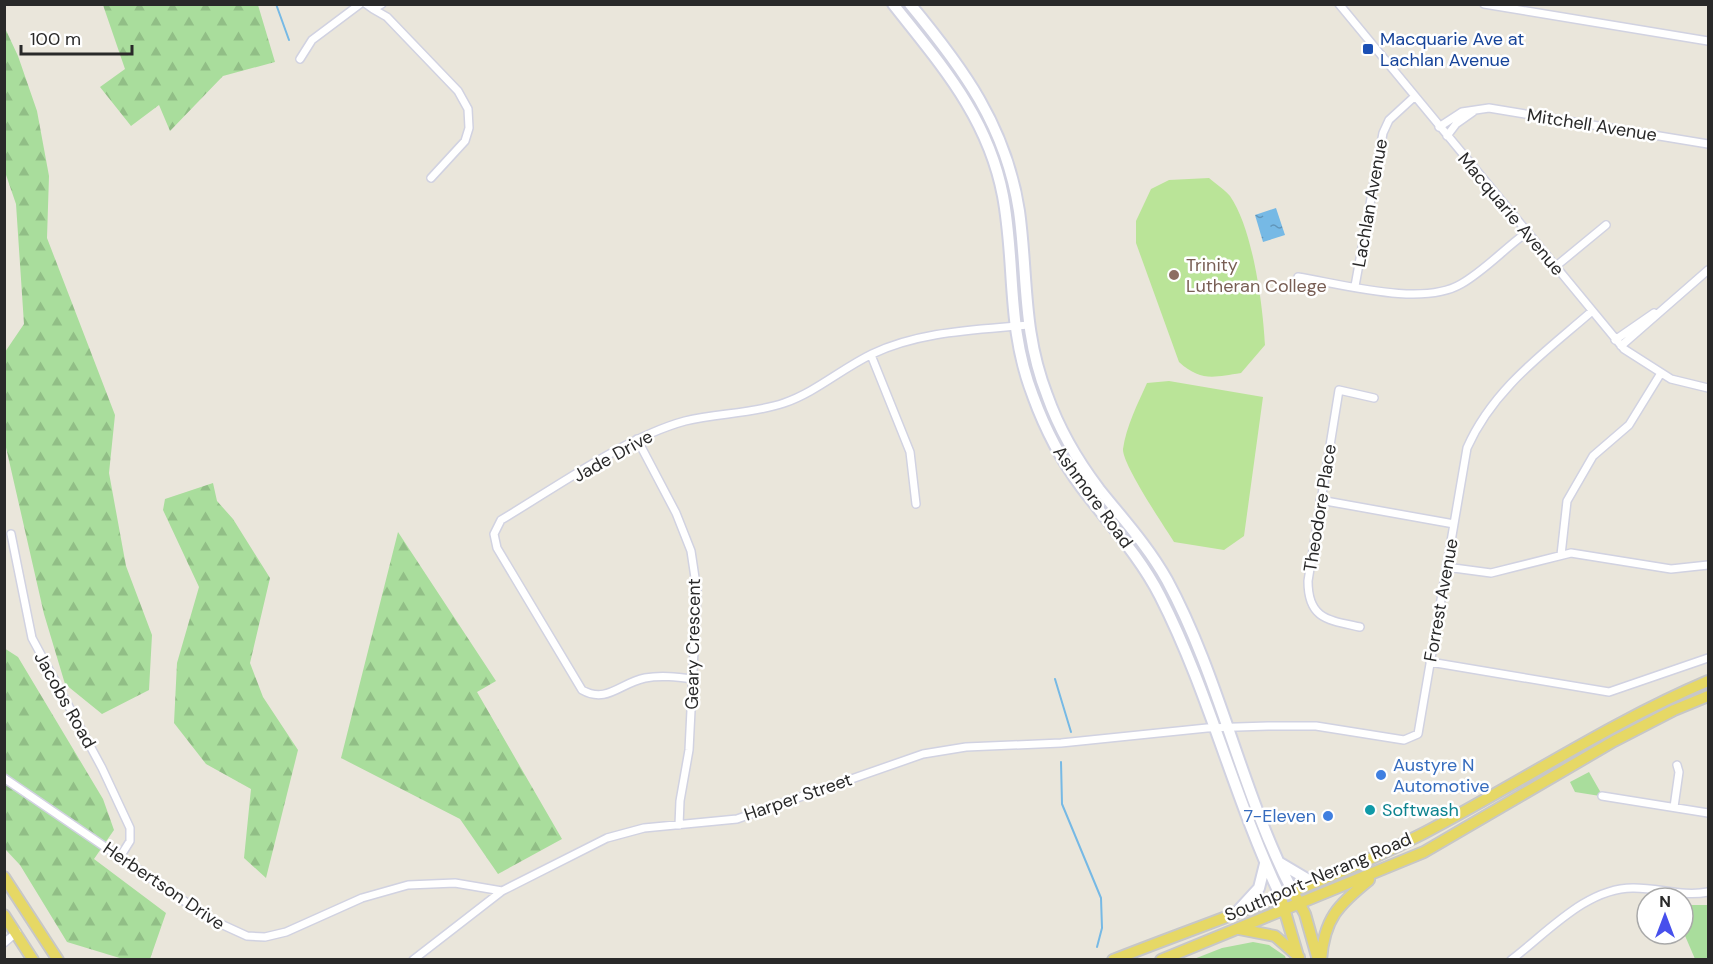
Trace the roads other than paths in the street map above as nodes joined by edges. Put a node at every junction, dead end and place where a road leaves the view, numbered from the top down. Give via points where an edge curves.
1 (383, 4) edge
2 (893, 4) edge
3 (910, 4) edge
4 (1339, 4) edge
5 (1484, 4) edge
6 (358, 7) edge
7 (370, 7) edge
8 (387, 17) junction
9 (1708, 41) edge
10 (300, 59) dead end
11 (1414, 97) junction
12 (1476, 110) junction
13 (1439, 127) junction
14 (1447, 136) junction
15 (1708, 144) edge
16 (431, 178) dead end
17 (1606, 225) dead end
18 (1526, 233) junction
19 (1555, 267) junction
20 (1708, 270) edge
21 (1298, 277) dead end
22 (1355, 286) junction
23 (1591, 312) junction
24 (1657, 312) junction
25 (1028, 325) junction
26 (1014, 326) junction
27 (1615, 339) junction
28 (1620, 346) junction
29 (871, 355) junction
30 (1660, 373) junction
31 (1708, 388) edge
32 (1374, 398) dead end
33 (637, 439) junction
34 (1320, 500) junction
35 (916, 504) dead end
36 (1454, 524) junction
37 (11, 534) dead end
38 (1561, 555) junction
39 (1708, 565) edge
40 (1446, 567) junction
41 (1360, 627) dead end
42 (1708, 658) edge
43 (1430, 662) junction
44 (693, 679) junction
45 (1708, 681) edge
46 (1708, 696) edge
47 (1216, 728) junction
48 (1230, 729) junction
49 (1677, 765) dead end
50 (4, 778) edge
51 (1602, 796) dead end
52 (1674, 807) junction
53 (1708, 813) edge
54 (679, 825) junction
55 (120, 857) junction
56 (1279, 863) junction
57 (1265, 864) junction
58 (1378, 872) junction
59 (4, 877) edge
60 (1312, 882) junction
61 (1292, 890) junction
62 (502, 891) junction
63 (1708, 892) edge
64 (1280, 895) junction
65 (1300, 904) junction
66 (1285, 910) junction
67 (1237, 912) junction
68 (4, 915) edge
69 (1237, 928) junction
70 (16, 932) junction
71 (4, 943) edge
72 (1299, 958) edge
73 (33, 960) edge
74 (58, 960) edge
75 (413, 960) edge
76 (1113, 960) edge
77 (1161, 960) edge
78 (1320, 960) edge
79 (1511, 960) edge

1 - 7 street
1 - 8 street
2 - 26 main road, Ashmore Road via 952,78 987,145 1000,184 1007,224
3 - 25 main road, Ashmore Road via 967,76 1003,149 1019,213
4 - 11 street, Macquarie Avenue
5 - 9 street
6 - 7 street
6 - 10 street via 312,40
7 - 8 street
8 - 16 street via 458,91 468,110 465,141
11 - 13 street, Macquarie Avenue
11 - 22 street, Lachlan Avenue via 1389,120 1383,133
12 - 13 street, Mitchell Avenue via 1462,112
12 - 14 street
12 - 15 street, Mitchell Avenue via 1494,109
13 - 14 street, Macquarie Avenue
14 - 18 street, Macquarie Avenue
17 - 19 street
18 - 19 street, Macquarie Avenue
18 - 22 street via 1461,284 1440,293 1414,295
19 - 23 street, Macquarie Avenue
20 - 24 street
21 - 22 street
23 - 27 street, Macquarie Avenue
23 - 36 street, Forrest Avenue via 1505,388 1479,422 1467,448
24 - 27 street
24 - 28 street
25 - 26 street, Jade Drive
25 - 48 main road, Ashmore Road via 1041,379 1064,436 1167,580
26 - 29 street, Jade Drive via 929,336
26 - 47 main road, Ashmore Road via 1024,371 1047,431 1072,474 1147,572
27 - 28 street, Macquarie Avenue
28 - 30 street, Macquarie Avenue
29 - 33 street, Jade Drive via 786,403 686,421
29 - 35 street via 910,452
30 - 31 street, Macquarie Avenue via 1683,384
30 - 38 street via 1629,425 1593,456 1568,501
32 - 34 street, Theodore Place via 1339,390
33 - 44 street, Geary Crescent via 691,551 697,591
33 - 44 street, Jade Drive via 501,520 494,534 496,548 582,690 604,696 644,678
34 - 36 street
34 - 41 street, Theodore Place via 1308,598 1317,613 1331,621
36 - 40 street, Forrest Avenue
37 - 55 street, Jacobs Road via 32,638 130,828 130,841
38 - 39 street via 1571,553 1671,570
38 - 40 street via 1491,573
40 - 43 street, Forrest Avenue
42 - 43 street via 1609,692
43 - 48 street, Forrest Avenue via 1418,734 1412,739 1302,725
44 - 54 street, Geary Crescent
45 - 60 main road, Southport-Nerang Road via 1586,740 1424,833
46 - 58 main road, Southport-Nerang Road via 1656,718 1424,852
47 - 48 street, Forrest Avenue
47 - 54 street, Harper Street via 936,751 764,811 736,819
47 - 57 main road, Ashmore Road via 1239,801
48 - 56 main road, Ashmore Road
49 - 52 street
50 - 55 street, Herbertson Drive
51 - 52 street
52 - 53 street
54 - 62 street, Harper Street via 644,828 607,838
55 - 62 street, Herbertson Drive via 212,920 247,936 286,932 385,891 427,883
56 - 60 main road
56 - 61 main road, Ashmore Road
57 - 64 main road, Ashmore Road
57 - 67 main road via 1259,888
58 - 65 main road, Southport-Nerang Road
58 - 78 main road via 1330,918
59 - 74 main road
60 - 61 main road, Southport-Nerang Road
61 - 64 main road, Southport-Nerang Road
61 - 65 main road, Ashmore Road
62 - 75 street, Harper Street
63 - 79 street via 1683,894 1632,888 1608,892 1583,904
64 - 66 main road, Ashmore Road
64 - 67 main road, Southport-Nerang Road
65 - 66 main road, Southport-Nerang Road
65 - 78 main road, Ashmore Road
66 - 69 main road, Southport-Nerang Road
66 - 72 main road, Ashmore Road
67 - 76 main road, Southport-Nerang Road
68 - 70 main road
69 - 72 main road via 1275,936
69 - 77 main road, Southport-Nerang Road
70 - 71 street
70 - 73 main road

